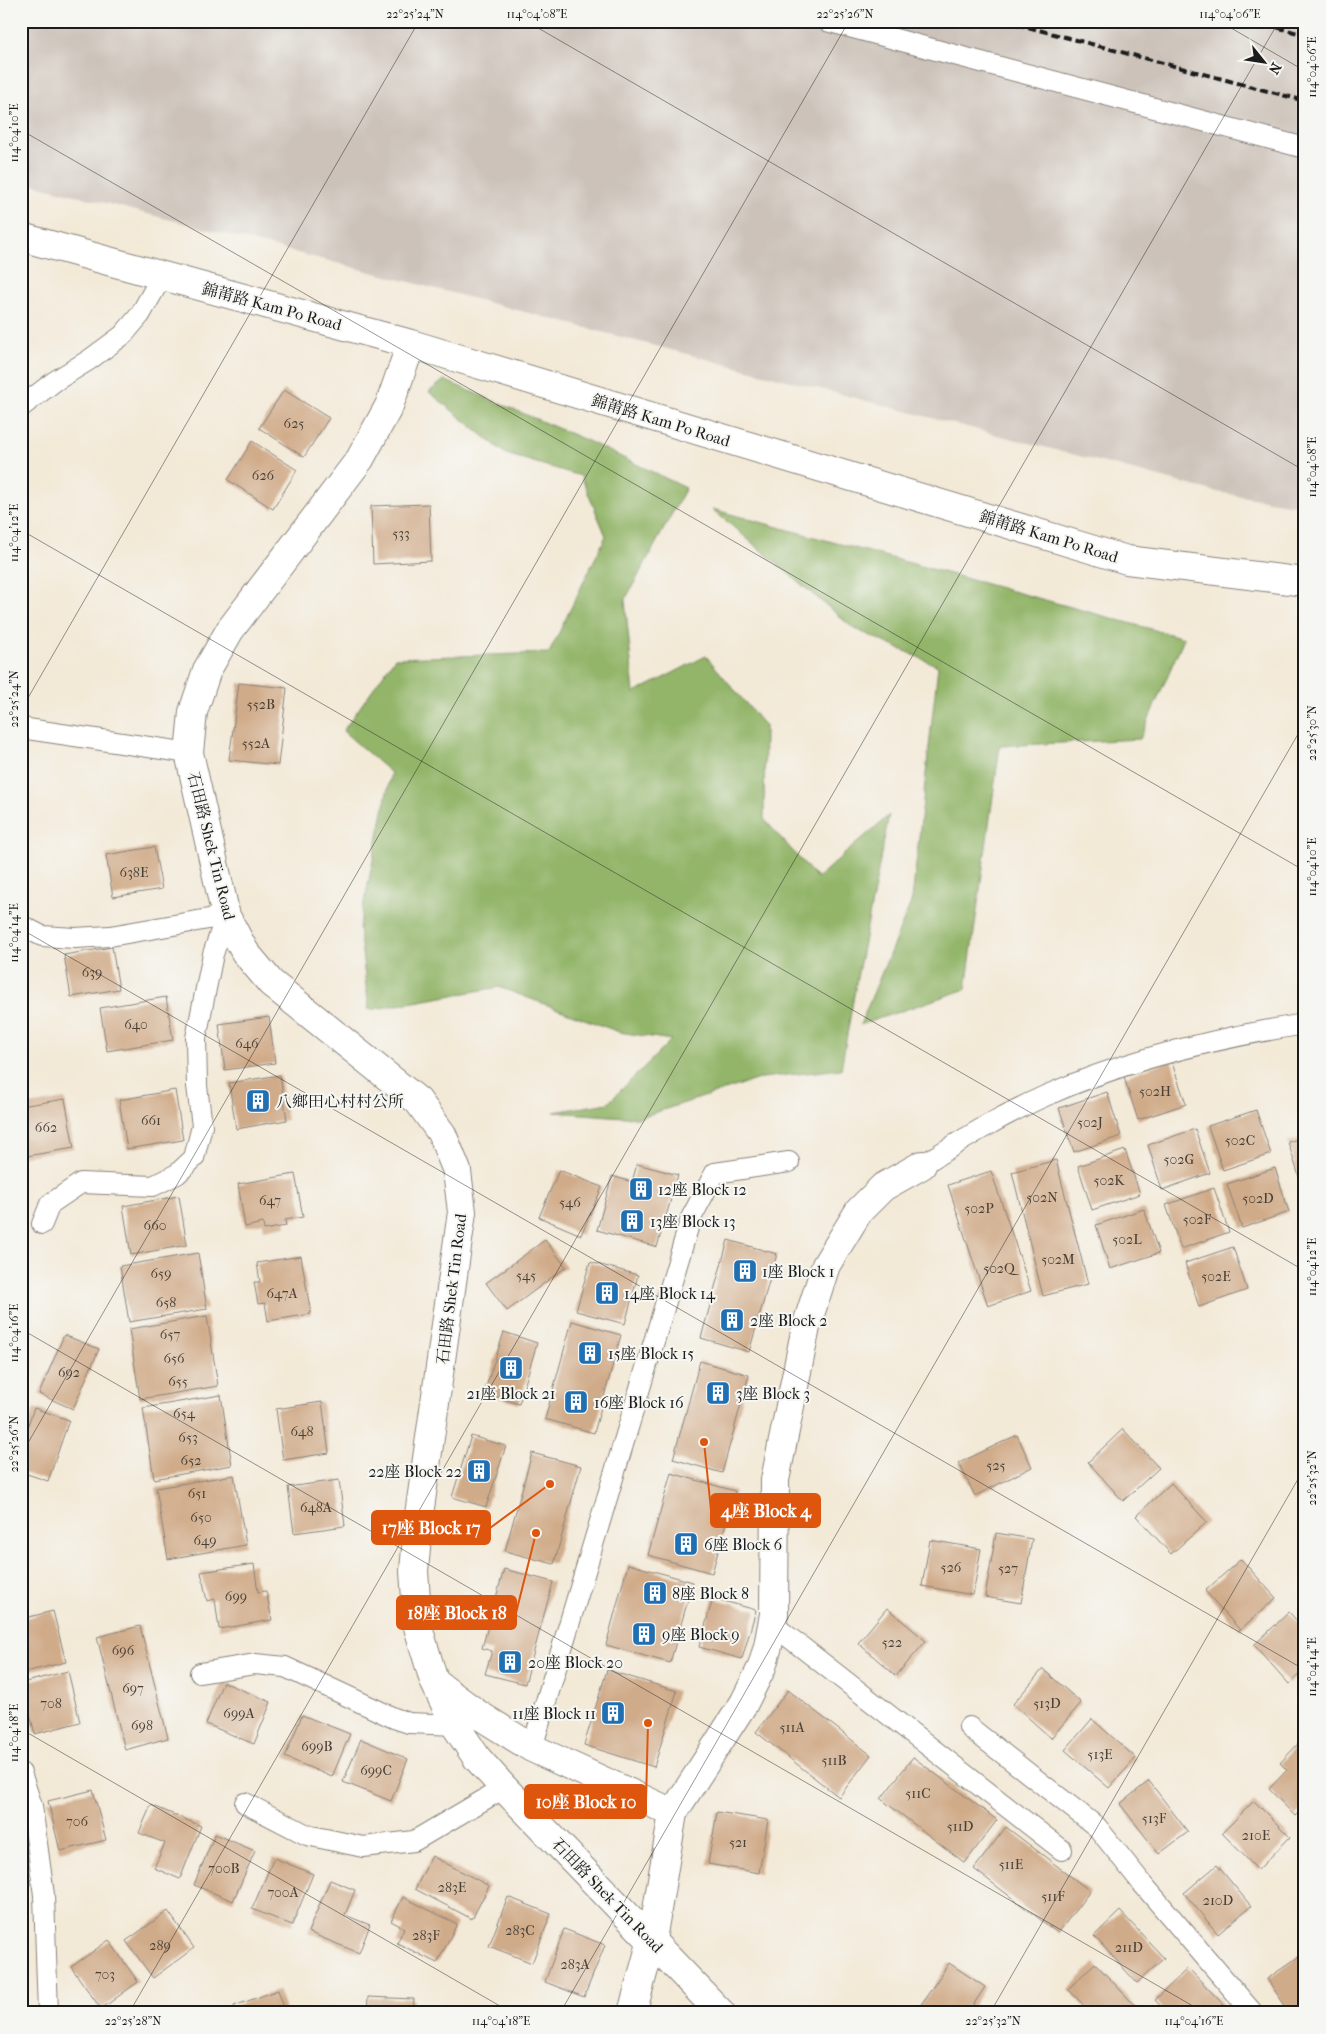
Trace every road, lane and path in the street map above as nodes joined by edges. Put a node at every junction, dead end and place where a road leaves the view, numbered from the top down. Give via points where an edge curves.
1 (828, 21) edge
2 (1305, 148) edge
3 (21, 237) edge
4 (162, 276) junction
5 (411, 344) junction
6 (21, 407) edge
7 (1305, 582) edge
8 (21, 728) edge
9 (189, 752) junction
10 (226, 916) junction
11 (21, 925) edge
12 (1305, 1024) edge
13 (789, 1162) dead end
14 (922, 1164) joint
15 (42, 1224) dead end
16 (772, 1624) junction
17 (200, 1673) dead end
18 (434, 1681) junction
19 (455, 1725) junction
20 (969, 1728) dead end
21 (532, 1748) junction
22 (21, 1773) edge
23 (504, 1788) junction
24 (245, 1804) dead end
25 (673, 1813) junction
26 (1062, 1850) dead end
27 (652, 1940) junction
28 (48, 2013) edge
29 (632, 2013) edge
30 (721, 2013) edge
31 (1253, 2013) edge

1 - 2 lane
3 - 4 street, 錦莆路 Kam Po Road
4 - 5 street, 錦莆路 Kam Po Road
4 - 6 lane via 140,316 123,335
5 - 7 street, 錦莆路 Kam Po Road via 1127,560
5 - 9 street, 石田路 Shek Tin Road via 388,406 360,459 230,630 206,670 193,712
8 - 9 lane
9 - 10 street, 石田路 Shek Tin Road
10 - 11 lane via 110,936 75,938 42,936
10 - 15 lane via 213,954 196,1038 202,1126 194,1158 176,1174 153,1186 81,1183 50,1204
10 - 18 street, 石田路 Shek Tin Road via 245,952 271,982 418,1101 442,1134 457,1171 462,1212 414,1571 418,1627
12 - 14 lane via 1185,1047 1108,1070 1026,1105
13 - 21 lane via 715,1173 691,1218
14 - 16 street via 883,1188 859,1211 826,1265 806,1327 775,1480
16 - 25 street via 762,1667 744,1703
16 - 26 lane
17 - 19 lane via 255,1664 286,1667 394,1718 409,1723
18 - 19 street, 石田路 Shek Tin Road
18 - 21 street via 479,1715
19 - 23 street, 石田路 Shek Tin Road via 477,1758
20 - 31 lane via 1097,1827
21 - 25 street
22 - 28 lane via 32,1806 44,1895
23 - 24 lane via 414,1841 363,1847 307,1835
23 - 27 street, 石田路 Shek Tin Road
25 - 27 street
27 - 29 street
27 - 30 street, 石田路 Shek Tin Road

